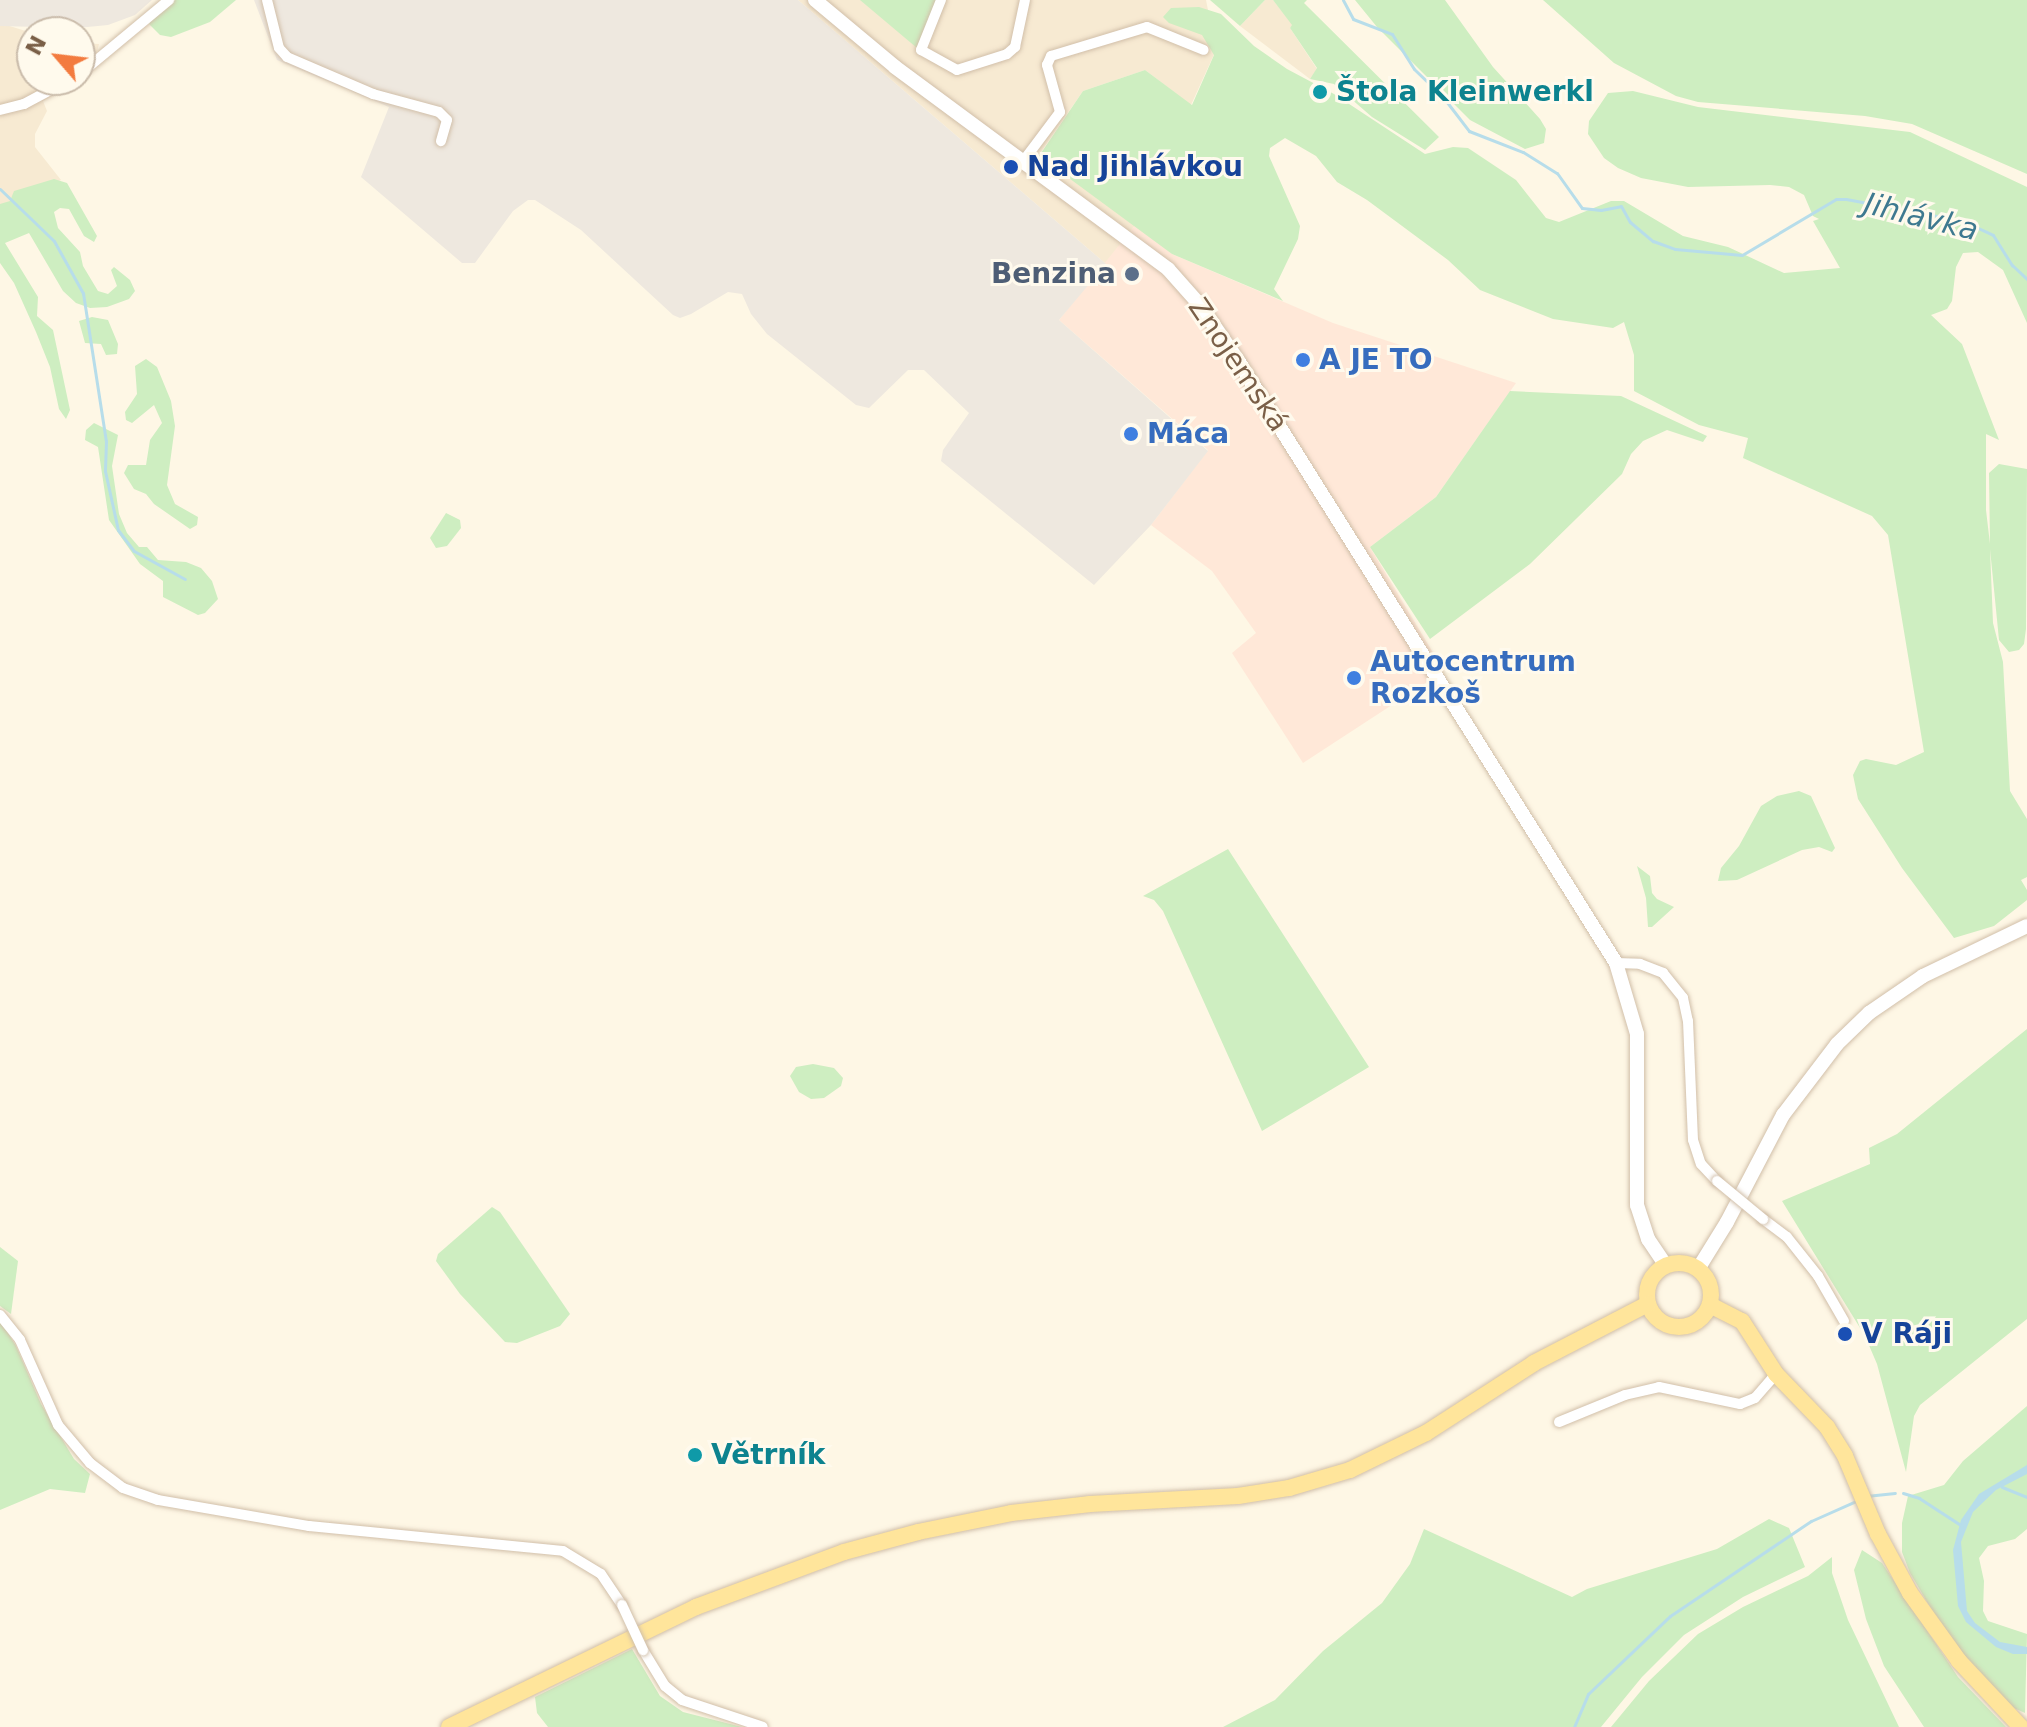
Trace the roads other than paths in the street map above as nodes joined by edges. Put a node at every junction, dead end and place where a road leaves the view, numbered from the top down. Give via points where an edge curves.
1 (169, 0) edge
2 (267, 0) edge
3 (815, 0) edge
4 (941, 0) edge
5 (1025, 0) edge
6 (1204, 50) dead end
7 (96, 61) edge
8 (39, 96) edge
9 (0, 110) edge
10 (441, 141) dead end
11 (1024, 160) junction
12 (2027, 926) edge
13 (1616, 963) junction
14 (1666, 1266) junction
15 (1698, 1269) junction
16 (1648, 1304) junction
17 (1710, 1305) junction
18 (0, 1315) edge
19 (1844, 1321) dead end
20 (1776, 1374) junction
21 (1559, 1422) dead end
22 (449, 1727) edge
23 (763, 1727) edge
24 (2021, 1727) edge

1 - 7 street
2 - 10 street via 279,48 287,57 373,94 439,112 447,120
3 - 11 main road, Znojemská via 895,67
4 - 5 street via 921,50 950,69 965,69 1015,47
6 - 11 street via 1147,27 1051,56 1047,65 1060,112
8 - 9 street
11 - 13 main road, Znojemská via 1168,269 1200,305
12 - 15 main road via 1923,976 1869,1013 1837,1044 1783,1115
13 - 14 main road, Znojemská via 1637,1034 1637,1205 1648,1239
13 - 19 street, bridge via 1640,964 1663,973 1683,998 1693,1140 1701,1164 1787,1237
14 - 15 main road via 1679,1263
14 - 16 main road via 1649,1284
15 - 17 main road via 1710,1285
16 - 17 main road via 1660,1321 1679,1327 1698,1321
16 - 22 main road via 1534,1363 1426,1433 1350,1470 1238,1496 1011,1513 844,1552 671,1618
17 - 20 main road via 1742,1321
18 - 23 street, bridge via 20,1340 58,1425 90,1463 123,1488 158,1500 309,1526 563,1551 601,1574 665,1686 682,1700
20 - 21 street via 1755,1398 1740,1404 1659,1387
20 - 24 main road via 1827,1427 1888,1554 1930,1623 1978,1684

